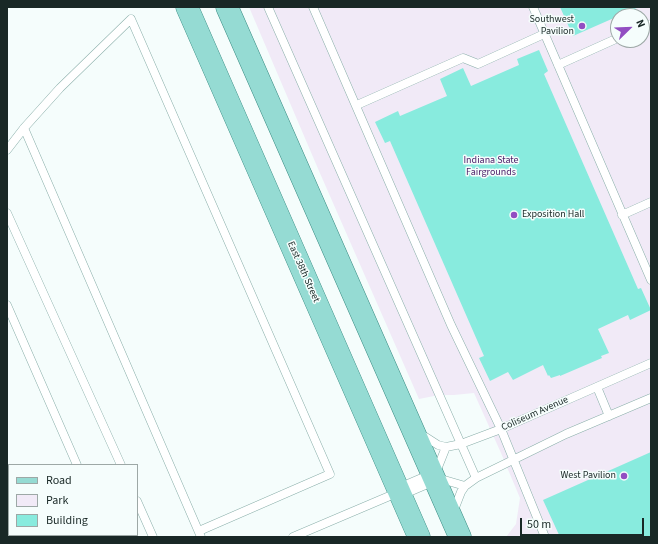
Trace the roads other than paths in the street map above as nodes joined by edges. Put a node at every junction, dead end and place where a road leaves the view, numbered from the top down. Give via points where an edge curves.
1 (187, 7) edge
2 (227, 7) edge
3 (268, 7) edge
4 (313, 7) edge
5 (533, 7) edge
6 (544, 34) junction
7 (610, 42) edge
8 (558, 65) junction
9 (357, 105) junction
10 (24, 128) junction
11 (7, 150) edge
12 (651, 202) edge
13 (7, 213) edge
14 (622, 215) junction
15 (651, 280) edge
16 (7, 305) edge
17 (651, 363) edge
18 (597, 387) junction
19 (651, 398) edge
20 (609, 416) junction
21 (409, 420) junction
22 (501, 429) junction
23 (461, 444) junction
24 (446, 447) junction
25 (514, 459) junction
26 (77, 464) edge
27 (121, 464) edge
28 (434, 477) junction
29 (476, 478) junction
30 (465, 486) junction
31 (399, 492) junction
32 (138, 503) edge
33 (200, 534) edge
34 (458, 534) edge
35 (153, 537) edge
36 (293, 537) edge
37 (419, 537) edge
38 (545, 537) edge

1 - 31 main road, East 38th Street
2 - 21 main road
3 - 23 lane
4 - 9 lane
5 - 6 lane
6 - 8 lane
6 - 9 lane via 478,64 463,58
7 - 8 lane
8 - 14 lane
9 - 22 lane via 451,325
10 - 11 lane
10 - 33 lane
10 - 33 lane via 60,88 130,19 330,474
12 - 14 lane
13 - 27 lane
14 - 15 lane
16 - 26 lane
17 - 18 lane, Coliseum Avenue
18 - 20 lane
18 - 22 lane, Coliseum Avenue
19 - 20 lane
20 - 25 lane
21 - 24 lane via 414,428 429,440
21 - 28 main road
22 - 23 lane, Coliseum Avenue
22 - 25 lane
23 - 24 lane, Coliseum Avenue
23 - 29 lane
24 - 28 lane
25 - 29 lane
25 - 38 lane
28 - 30 lane
28 - 31 street
28 - 34 main road
29 - 30 lane
30 - 34 lane via 454,506
31 - 36 lane
31 - 37 main road, East 38th Street
32 - 35 lane

